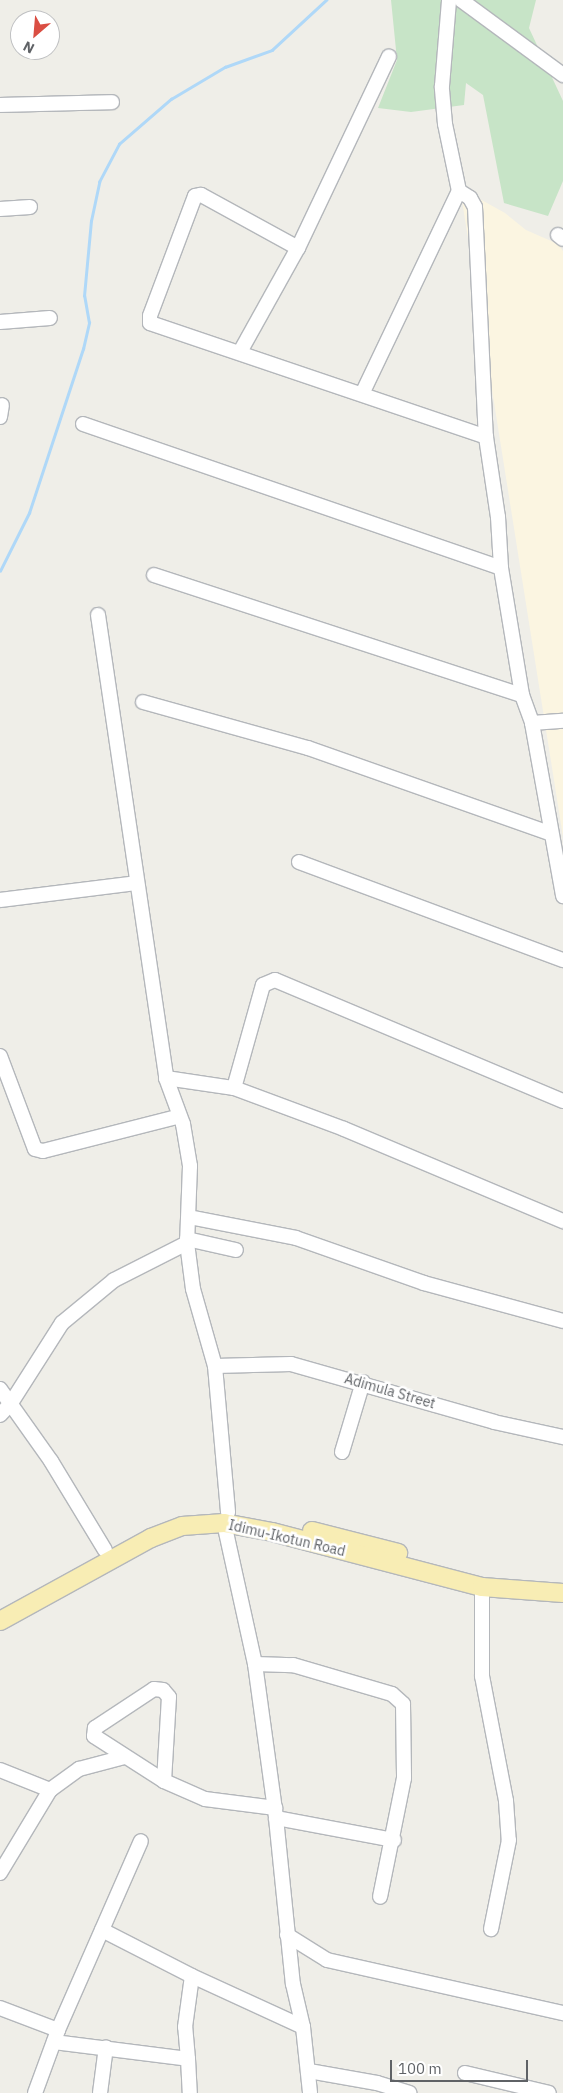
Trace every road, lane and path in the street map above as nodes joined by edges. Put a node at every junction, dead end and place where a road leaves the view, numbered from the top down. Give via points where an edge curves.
1 (449, 0) edge
2 (461, 0) edge
3 (389, 56) dead end
4 (563, 75) edge
5 (112, 102) dead end
6 (0, 105) edge
7 (459, 191) junction
8 (30, 207) dead end
9 (0, 208) edge
10 (298, 248) junction
11 (50, 318) dead end
12 (0, 322) edge
13 (240, 352) junction
14 (362, 394) junction
15 (84, 424) dead end
16 (486, 437) junction
17 (501, 568) junction
18 (154, 575) dead end
19 (98, 615) dead end
20 (522, 695) junction
21 (143, 702) dead end
22 (563, 721) edge
23 (532, 723) junction
24 (550, 833) junction
25 (558, 848) edge
26 (299, 862) dead end
27 (136, 883) junction
28 (563, 896) edge
29 (0, 900) edge
30 (563, 960) edge
31 (0, 1056) edge
32 (166, 1078) junction
33 (234, 1088) junction
34 (563, 1101) edge
35 (180, 1116) junction
36 (190, 1217) junction
37 (563, 1221) edge
38 (187, 1241) junction
39 (236, 1250) dead end
40 (563, 1321) edge
41 (215, 1366) junction
42 (363, 1382) junction
43 (0, 1389) edge
44 (12, 1404) junction
45 (0, 1415) edge
46 (563, 1437) edge
47 (342, 1452) dead end
48 (226, 1517) junction
49 (105, 1550) junction
50 (563, 1582) edge
51 (482, 1587) junction
52 (563, 1593) edge
53 (0, 1607) edge
54 (0, 1621) edge
55 (255, 1664) junction
56 (124, 1757) junction
57 (0, 1770) edge
58 (164, 1781) junction
59 (50, 1790) junction
60 (276, 1813) junction
61 (394, 1840) junction
62 (141, 1841) dead end
63 (0, 1873) edge
64 (380, 1897) dead end
65 (492, 1929) dead end
66 (102, 1930) junction
67 (287, 1935) junction
68 (192, 1976) junction
69 (0, 2008) edge
70 (563, 2014) edge
71 (303, 2027) junction
72 (56, 2036) junction
73 (106, 2047) junction
74 (188, 2059) junction
75 (309, 2071) junction
76 (465, 2073) dead end
77 (35, 2093) edge
78 (100, 2093) edge
79 (190, 2093) edge
80 (310, 2093) edge
81 (410, 2093) edge
82 (550, 2093) edge

1 - 7 street via 442,86 445,124
2 - 4 street
3 - 10 street
5 - 6 street
7 - 14 street
7 - 16 street via 470,198 474,207
8 - 9 street
10 - 13 street
10 - 13 street via 201,195 195,196 150,323
11 - 12 street
13 - 14 street via 290,372
14 - 16 street
15 - 17 street
16 - 17 street via 498,517
17 - 20 street
18 - 20 street
19 - 27 street
20 - 23 street
21 - 24 street via 308,748
22 - 23 street
23 - 24 street
24 - 25 street
25 - 28 street
26 - 30 street
27 - 29 street
27 - 32 street
31 - 35 street via 35,1149 43,1151
32 - 33 street
32 - 35 street
33 - 34 street via 263,985 275,980
33 - 37 street via 344,1129
35 - 36 street via 190,1166
36 - 38 street
36 - 40 street via 296,1238 424,1283
38 - 39 street
38 - 41 street via 194,1289
38 - 44 street via 114,1280 62,1323
41 - 42 street, Adimula Street via 291,1364
41 - 48 street
42 - 46 street, Adimula Street via 494,1422
42 - 47 street
43 - 44 street
44 - 45 street
44 - 49 street
48 - 49 main road, Idimu-Ikotun Road via 180,1516 146,1528
48 - 50 main road, Idimu-Ikotun Road via 489,1576
48 - 51 main road, Idimu-Ikotun Road
48 - 54 main road, Idimu-Ikotun Road via 182,1526 151,1538
48 - 55 street
49 - 53 main road, Idimu-Ikotun Road
51 - 52 main road, Idimu-Ikotun Road
51 - 65 street via 482,1676 506,1801 509,1840
55 - 60 street
55 - 61 street via 293,1664 398,1698 403,1704 404,1778
56 - 58 street
56 - 58 street via 94,1736 95,1728 154,1689 163,1690 169,1697
56 - 59 street via 79,1769
57 - 59 street
58 - 60 street via 206,1799
59 - 63 street
60 - 61 street
60 - 67 street
61 - 64 street
62 - 66 street
66 - 68 street
66 - 72 street
67 - 70 street via 327,1960
67 - 71 street
68 - 71 street
68 - 74 street via 185,2027
69 - 72 street
71 - 75 street
72 - 73 street
72 - 77 street
73 - 74 street
73 - 78 street
74 - 79 street
75 - 80 street
75 - 81 street via 377,2083
76 - 82 street

